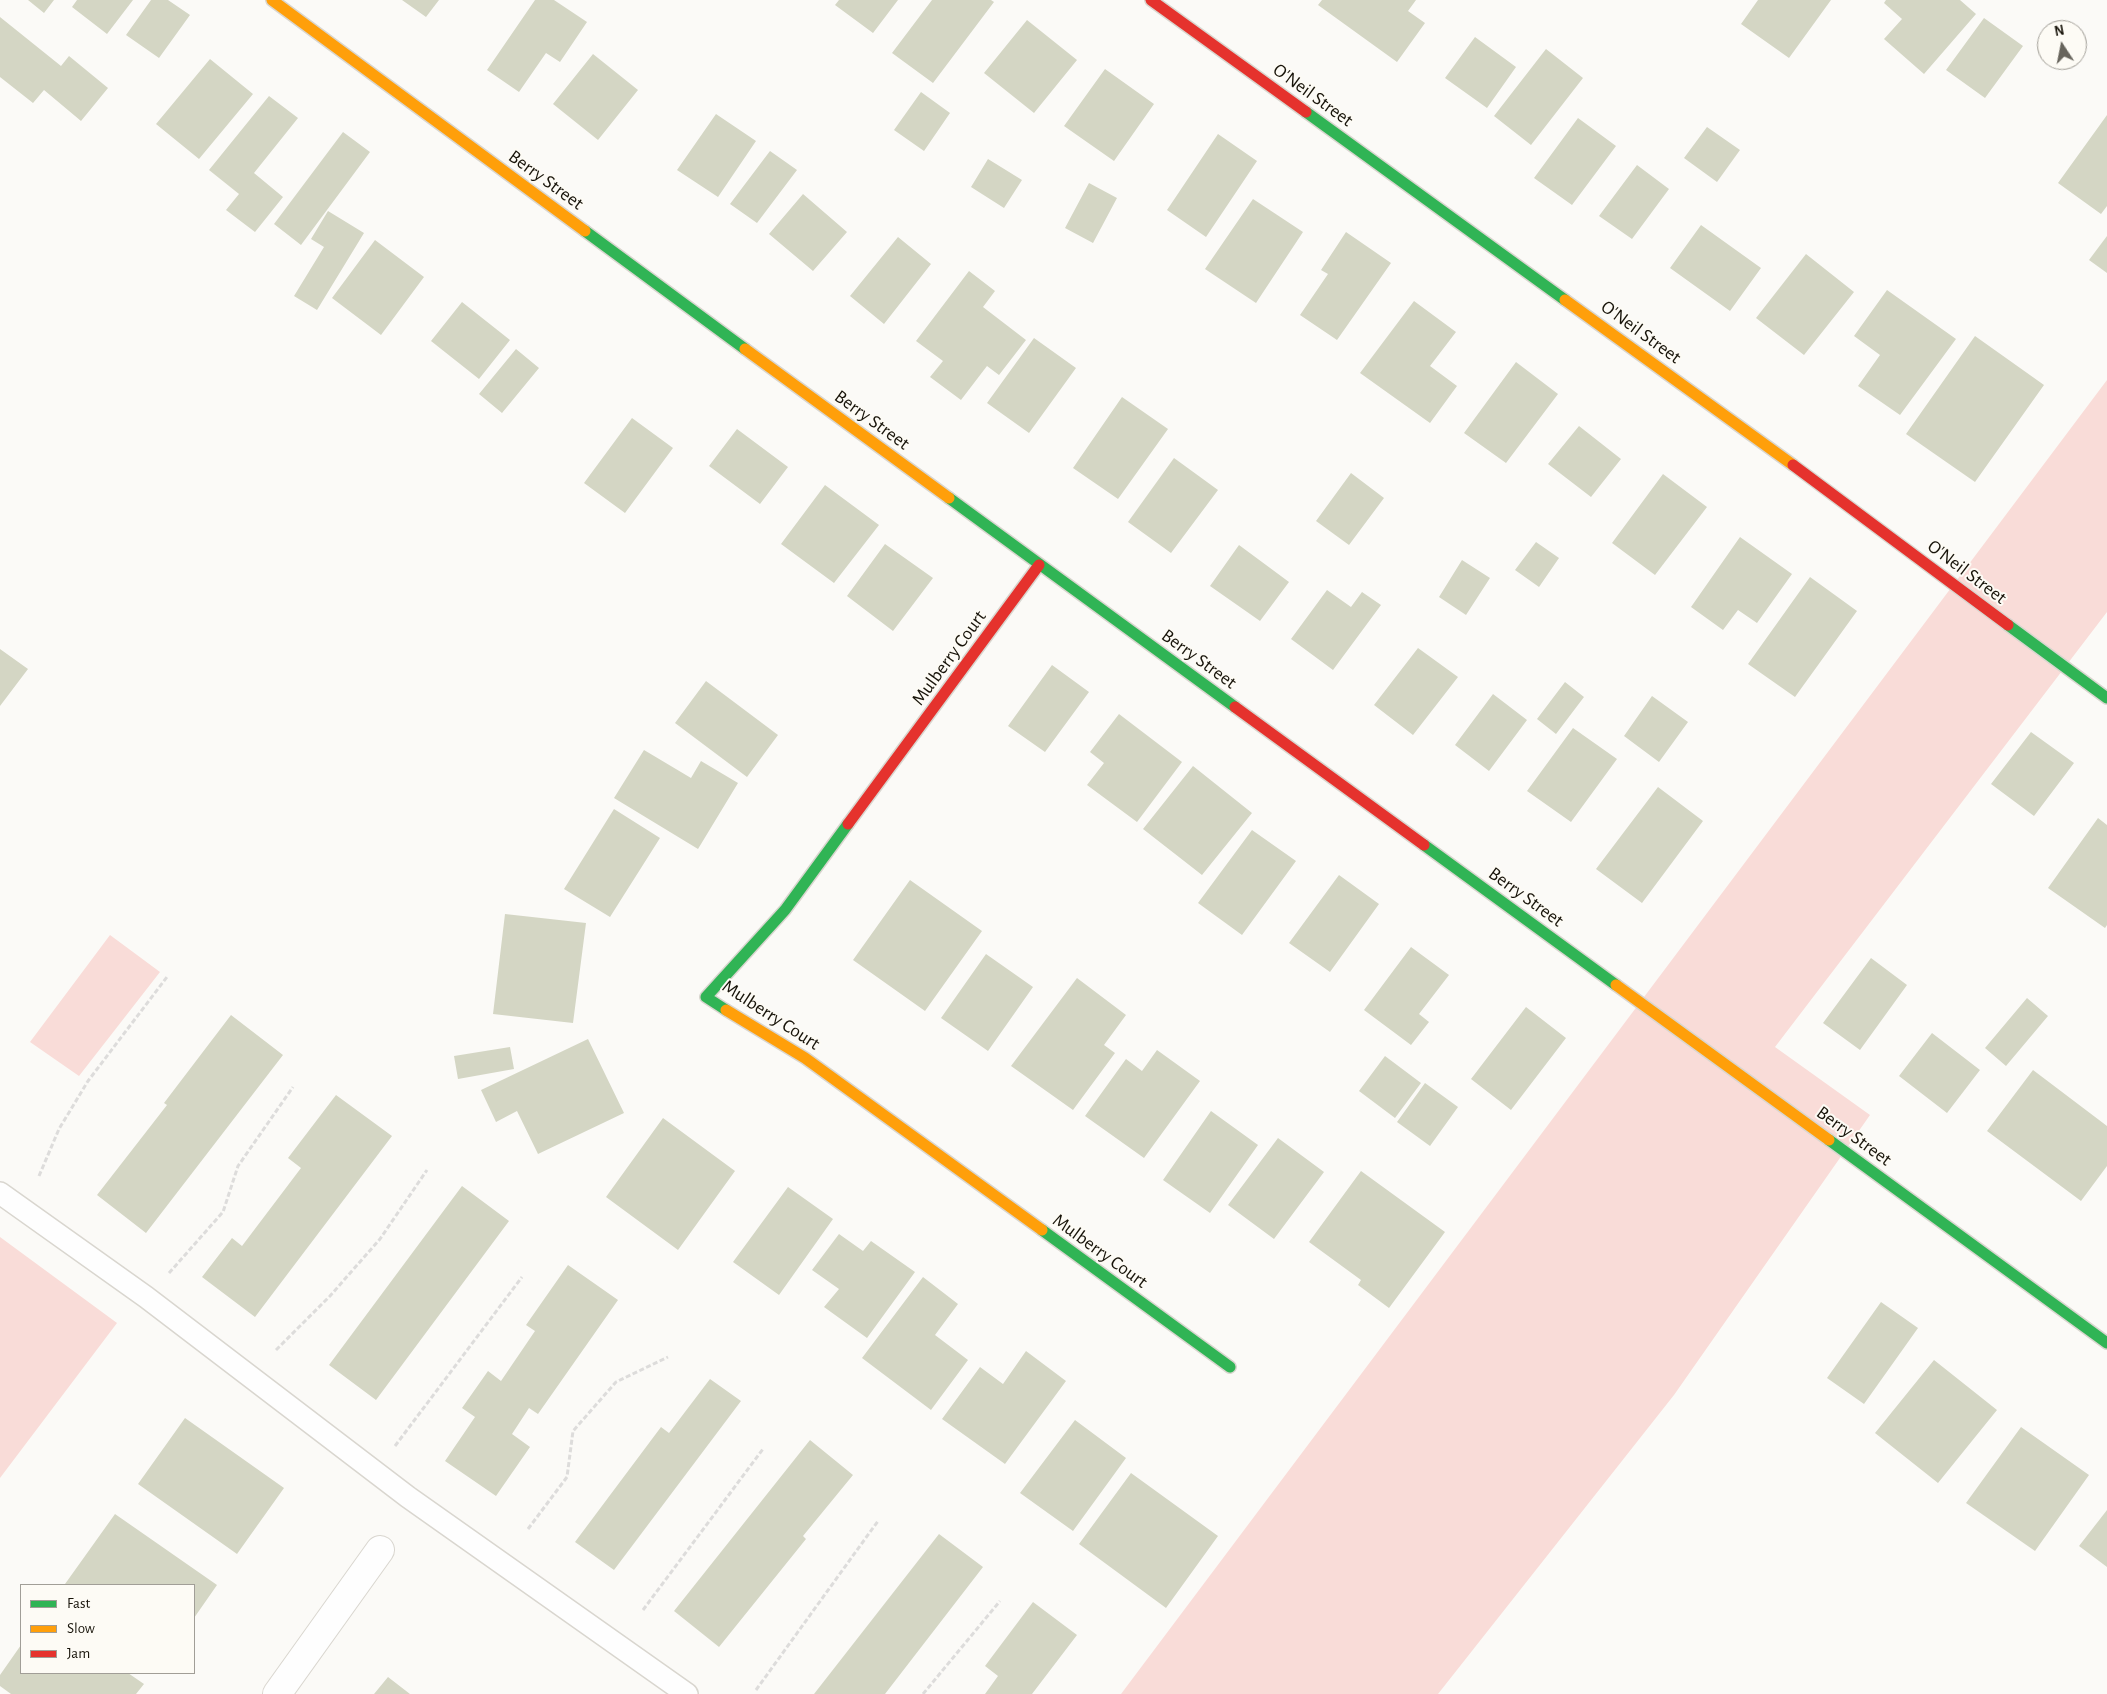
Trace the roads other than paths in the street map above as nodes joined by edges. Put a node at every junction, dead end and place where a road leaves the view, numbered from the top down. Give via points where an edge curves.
1 (272, 0) edge
2 (1151, 0) edge
3 (1039, 565) junction
4 (2107, 698) edge
5 (0, 1193) edge
6 (2107, 1343) edge
7 (1230, 1367) dead end
8 (380, 1550) dead end
9 (277, 1694) edge
10 (687, 1694) edge

1 - 3 street, Berry Street
2 - 4 street, O'Neil Street via 1799,469
3 - 6 street, Berry Street
3 - 7 street, Mulberry Court via 785,910 706,997 805,1058
5 - 10 lane via 146,1297 374,1472
8 - 9 street

